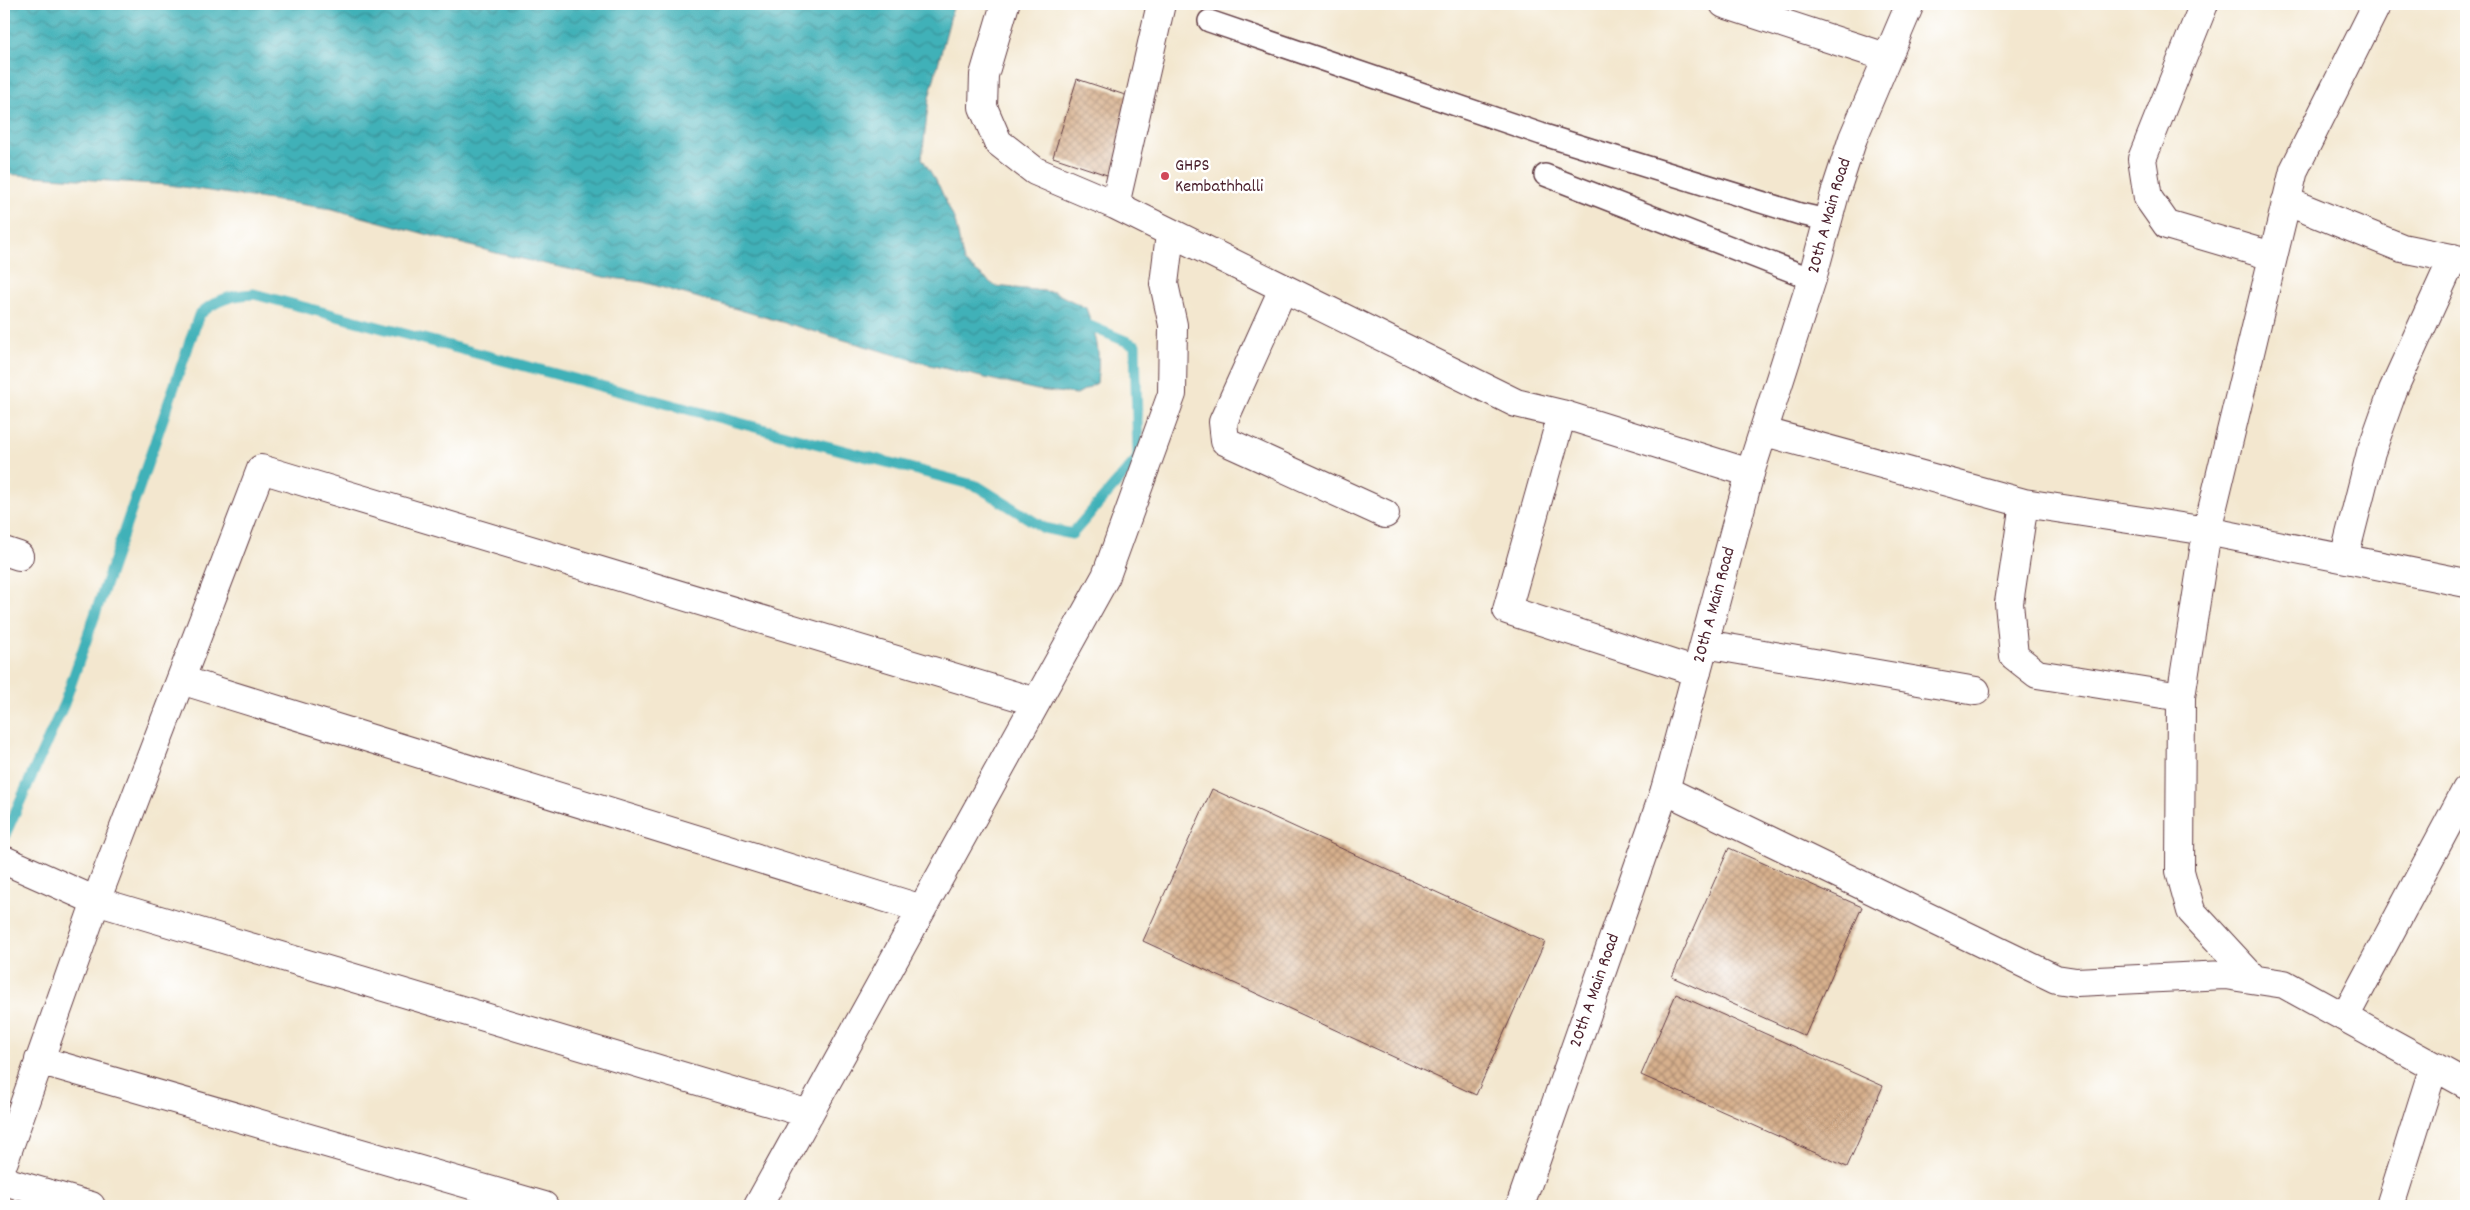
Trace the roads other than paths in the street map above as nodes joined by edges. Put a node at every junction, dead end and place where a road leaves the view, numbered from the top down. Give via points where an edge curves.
1 (1005, 4) edge
2 (1161, 4) edge
3 (1724, 4) edge
4 (1910, 4) edge
5 (2204, 4) edge
6 (2377, 4) edge
7 (1209, 21) dead end
8 (1886, 57) junction
9 (1545, 175) dead end
10 (2286, 201) junction
11 (1115, 205) junction
12 (1827, 220) junction
13 (1170, 234) junction
14 (2272, 256) junction
15 (2459, 260) edge
16 (1812, 279) junction
17 (1283, 289) junction
18 (1562, 414) junction
19 (1764, 432) junction
20 (1750, 473) junction
21 (2024, 503) junction
22 (1385, 514) dead end
23 (2207, 531) junction
24 (2344, 558) junction
25 (2466, 583) edge
26 (1705, 644) junction
27 (1697, 672) junction
28 (180, 680) junction
29 (1976, 691) dead end
30 (2181, 697) junction
31 (1036, 702) junction
32 (1665, 790) junction
33 (2466, 790) edge
34 (4, 860) edge
35 (96, 901) junction
36 (922, 909) junction
37 (2254, 979) junction
38 (2345, 1017) junction
39 (39, 1060) junction
40 (2434, 1066) junction
41 (2466, 1084) edge
42 (809, 1114) junction
43 (4, 1161) edge
44 (4, 1181) edge
45 (91, 1206) edge
46 (544, 1206) edge
47 (758, 1206) edge
48 (1520, 1206) edge
49 (2390, 1206) edge

1 - 11 street via 984,75 983,107 998,142 1035,171
2 - 11 street
3 - 8 street
4 - 8 street, 20th A Main Road
5 - 14 street via 2142,159 2148,198 2166,225
6 - 10 street via 2294,170
7 - 12 lane via 1541,134
8 - 12 street, 20th A Main Road via 1853,138
9 - 16 lane
10 - 14 street
10 - 15 street via 2402,248
11 - 13 street
12 - 16 street, 20th A Main Road
13 - 17 street
13 - 31 street via 1164,284 1173,325 1172,394 1106,576
14 - 23 street
15 - 24 street via 2393,390 2371,452
16 - 19 street, 20th A Main Road
17 - 18 street via 1516,403
17 - 22 street via 1223,422 1225,441
18 - 20 street
18 - 27 street via 1507,610
19 - 20 street, 20th A Main Road
19 - 21 street
20 - 26 street, 20th A Main Road
21 - 23 street
21 - 30 street via 2009,603 2014,656 2037,674
23 - 24 street
23 - 30 street
24 - 25 street
26 - 27 street, 20th A Main Road
26 - 29 street
27 - 32 street, 20th A Main Road
28 - 31 street via 261,470
28 - 35 street
28 - 36 street
30 - 37 street via 2180,871 2191,911
31 - 36 street
32 - 37 street via 2056,979 2076,982 2225,975
32 - 48 street, 20th A Main Road
33 - 38 street
34 - 35 street
35 - 39 street
35 - 42 street
36 - 42 street
37 - 38 street via 2284,984
38 - 40 street
39 - 43 street
39 - 46 street
40 - 41 street
40 - 49 street
42 - 47 street
44 - 45 street

